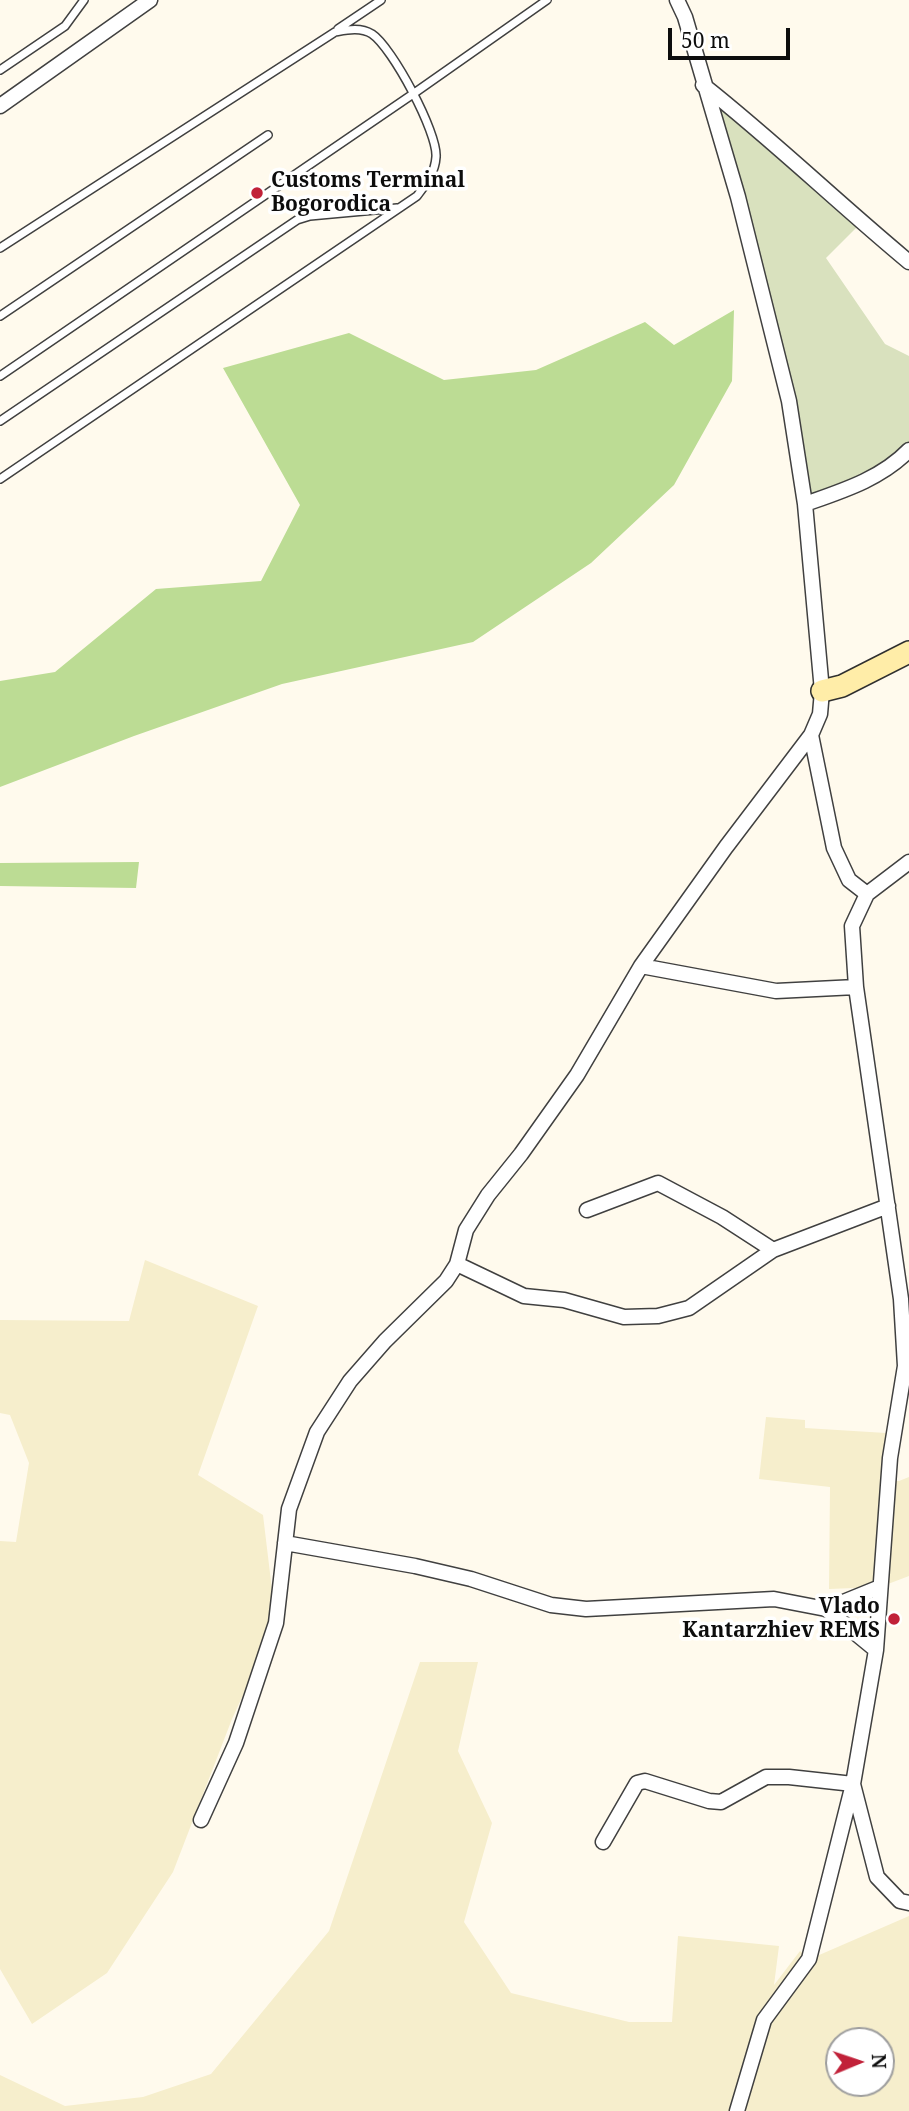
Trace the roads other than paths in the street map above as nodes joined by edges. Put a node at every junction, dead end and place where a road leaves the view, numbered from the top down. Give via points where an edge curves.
1 (84, 0) edge
2 (150, 0) edge
3 (381, 0) edge
4 (547, 0) edge
5 (677, 0) edge
6 (688, 0) edge
7 (685, 18) junction
8 (335, 32) junction
9 (0, 70) edge
10 (703, 85) junction
11 (413, 94) junction
12 (0, 107) edge
13 (268, 135) dead end
14 (398, 208) junction
15 (0, 248) edge
16 (909, 262) edge
17 (0, 316) edge
18 (0, 376) edge
19 (0, 421) edge
20 (909, 450) edge
21 (13, 470) junction
22 (0, 471) edge
23 (0, 479) edge
24 (805, 504) junction
25 (909, 652) edge
26 (822, 691) junction
27 (811, 735) junction
28 (909, 862) edge
29 (867, 894) junction
30 (640, 966) junction
31 (856, 987) junction
32 (888, 1206) junction
33 (587, 1210) dead end
34 (773, 1250) junction
35 (457, 1264) junction
36 (285, 1543) junction
37 (880, 1587) junction
38 (826, 1609) junction
39 (876, 1650) junction
40 (853, 1784) junction
41 (201, 1820) dead end
42 (603, 1842) dead end
43 (909, 1903) edge
44 (737, 2111) edge

1 - 9 lane via 65,26
2 - 12 street
3 - 8 lane
4 - 11 lane
5 - 7 street
6 - 7 street
7 - 10 street
8 - 11 lane via 353,29 370,33 385,46
8 - 15 lane
10 - 16 street
10 - 24 street via 738,197 789,401
11 - 14 lane via 433,135 436,158 430,178 417,196
11 - 18 lane
13 - 17 lane
14 - 19 lane via 297,219
14 - 21 lane
20 - 24 street via 860,484
21 - 22 lane
21 - 23 lane
24 - 26 street
25 - 26 street via 842,686
26 - 27 street via 820,714
27 - 29 street via 834,848 849,880
27 - 30 street
28 - 29 street
29 - 31 street via 852,926
30 - 31 street via 776,991
30 - 35 street via 577,1075 466,1230
31 - 32 street
32 - 34 street
32 - 37 street via 905,1366 890,1458
33 - 34 street via 658,1183
34 - 35 street via 689,1308 658,1316 624,1317 564,1300 524,1297
35 - 36 street via 446,1282 350,1381 317,1432 289,1509
36 - 38 street via 471,1579 551,1605 586,1609 774,1599
36 - 41 street via 276,1623 236,1742
37 - 38 street
37 - 39 street
38 - 39 street
39 - 40 street
40 - 42 street via 766,1777 721,1802 645,1781 637,1783
40 - 43 street via 877,1877
40 - 44 street via 809,1959 764,2020

